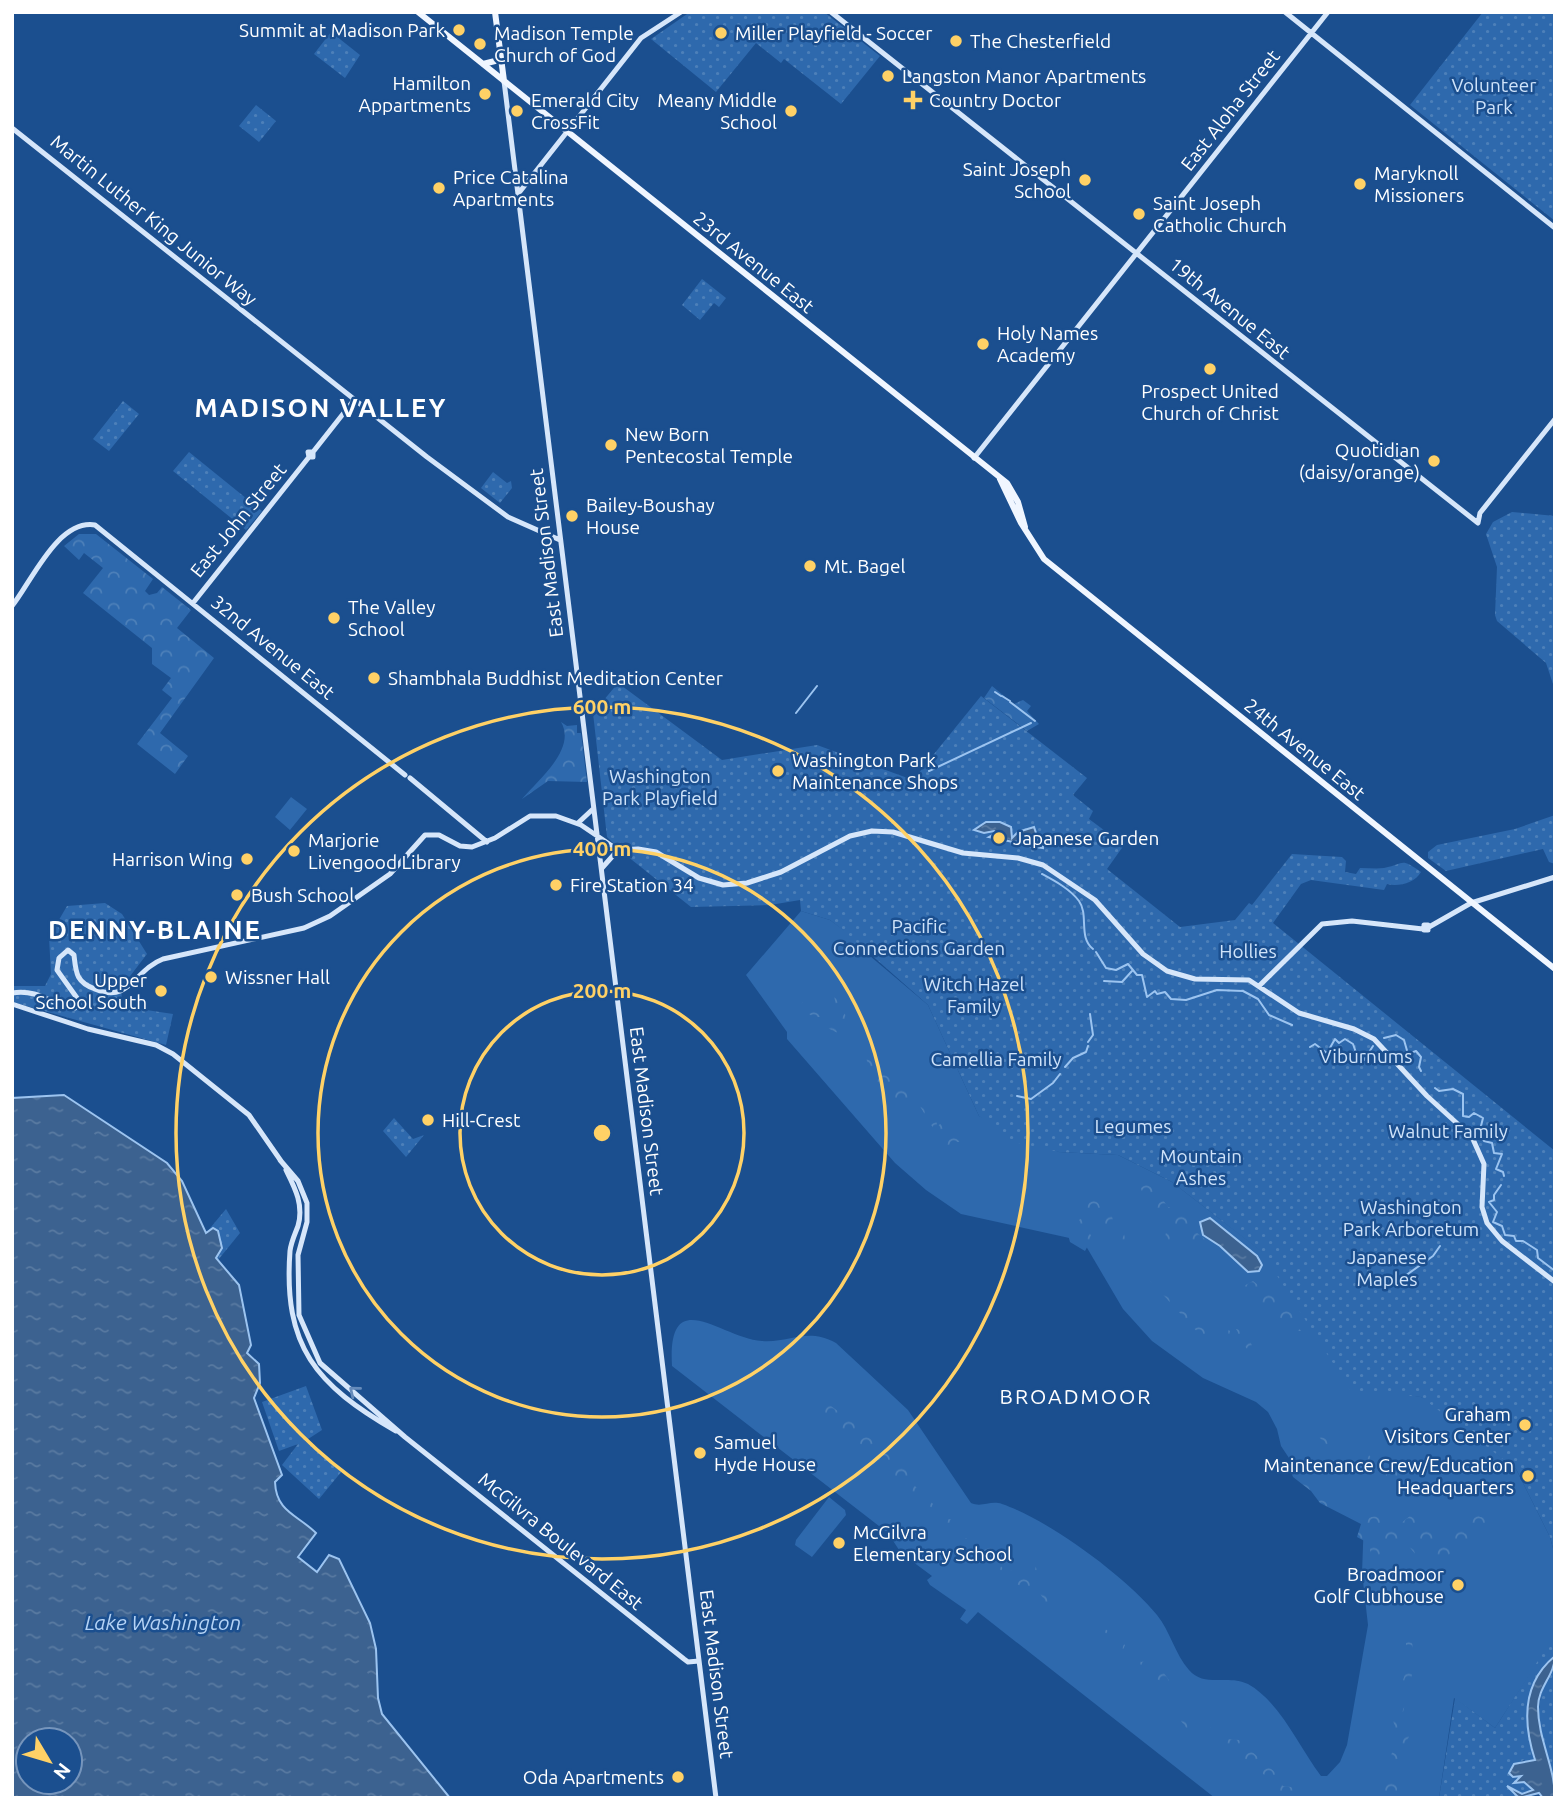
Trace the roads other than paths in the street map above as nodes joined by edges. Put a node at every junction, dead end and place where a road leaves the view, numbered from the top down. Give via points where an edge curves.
1 (418, 12) edge
2 (495, 12) edge
3 (681, 12) edge
4 (831, 12) edge
5 (1285, 12) edge
6 (1328, 12) edge
7 (1311, 34) junction
8 (500, 53) junction
9 (486, 66) junction
10 (503, 81) junction
11 (12, 128) edge
12 (567, 132) junction
13 (517, 194) junction
14 (1555, 228) edge
15 (1137, 254) junction
16 (354, 400) junction
17 (1555, 419) edge
18 (974, 458) junction
19 (560, 540) junction
20 (1037, 551) joint
21 (192, 603) junction
22 (12, 606) edge
23 (593, 809) junction
24 (578, 823) junction
25 (597, 836) junction
26 (487, 842) junction
27 (618, 850) junction
28 (602, 869) junction
29 (1555, 877) edge
30 (1471, 903) junction
31 (1555, 969) edge
32 (1259, 986) junction
33 (12, 993) edge
34 (12, 1004) edge
35 (280, 1160) junction
36 (1555, 1282) edge
37 (381, 1413) junction
38 (376, 1420) junction
39 (405, 1437) junction
40 (699, 1661) junction
41 (716, 1798) edge

1 - 9 main road, 23rd Avenue East
2 - 8 main road, East Madison Street
3 - 12 street via 641,38
4 - 15 street, 19th Avenue East
5 - 7 street
6 - 7 street, East Aloha Street
7 - 14 street
7 - 15 street, East Aloha Street
8 - 9 main road
8 - 10 main road, East Madison Street
9 - 10 main road, 23rd Avenue East
10 - 12 main road, 23rd Avenue East
10 - 13 street, East Madison Street
11 - 16 street, Martin Luther King Junior Way
12 - 13 street
12 - 18 main road, 23rd Avenue East
13 - 19 street, East Madison Street
15 - 17 street, 19th Avenue East via 1478,523 1480,513
15 - 18 street, East Aloha Street
16 - 19 street, Martin Luther King Junior Way via 506,515
16 - 21 street, East John Street
18 - 20 main road, 23rd Avenue East via 1011,492
19 - 23 street, East Madison Street
20 - 30 main road, 24th Avenue East
21 - 22 street, 32nd Avenue East via 95,525 78,525 61,538
21 - 26 street, 32nd Avenue East
23 - 24 street
23 - 25 street, East Madison Street
24 - 25 street
24 - 26 street via 556,816 530,816
25 - 27 street
25 - 28 street, East Madison Street
26 - 33 street via 466,848 439,835 425,835 390,874 320,922 163,959 149,965 122,992 108,995 82,983 75,972 74,955 66,950 57,970 77,998 73,1009 36,993
27 - 28 street
27 - 32 street via 656,852 699,878 723,885 781,872 850,836 872,831 893,832 963,853 1029,860 1089,895 1161,968 1182,977 1241,978
28 - 40 street, East Madison Street
29 - 30 street
30 - 31 main road, 24th Avenue East
30 - 32 street via 1426,928 1353,921 1322,924
32 - 36 street via 1299,1013 1374,1039 1468,1132 1483,1158 1482,1207 1490,1228
34 - 35 street, McGilvra Boulevard East via 156,1045 173,1054 249,1115
37 -> 35 street, McGilvra Boulevard East via 322,1366 301,1321 298,1255 307,1203 298,1181
35 - 38 street, McGilvra Boulevard East via 300,1207 290,1253 293,1324 314,1368
37 - 38 street
37 - 39 street, McGilvra Boulevard East
38 - 39 street, McGilvra Boulevard East
39 - 40 street, McGilvra Boulevard East via 688,1662
40 - 41 street, East Madison Street

